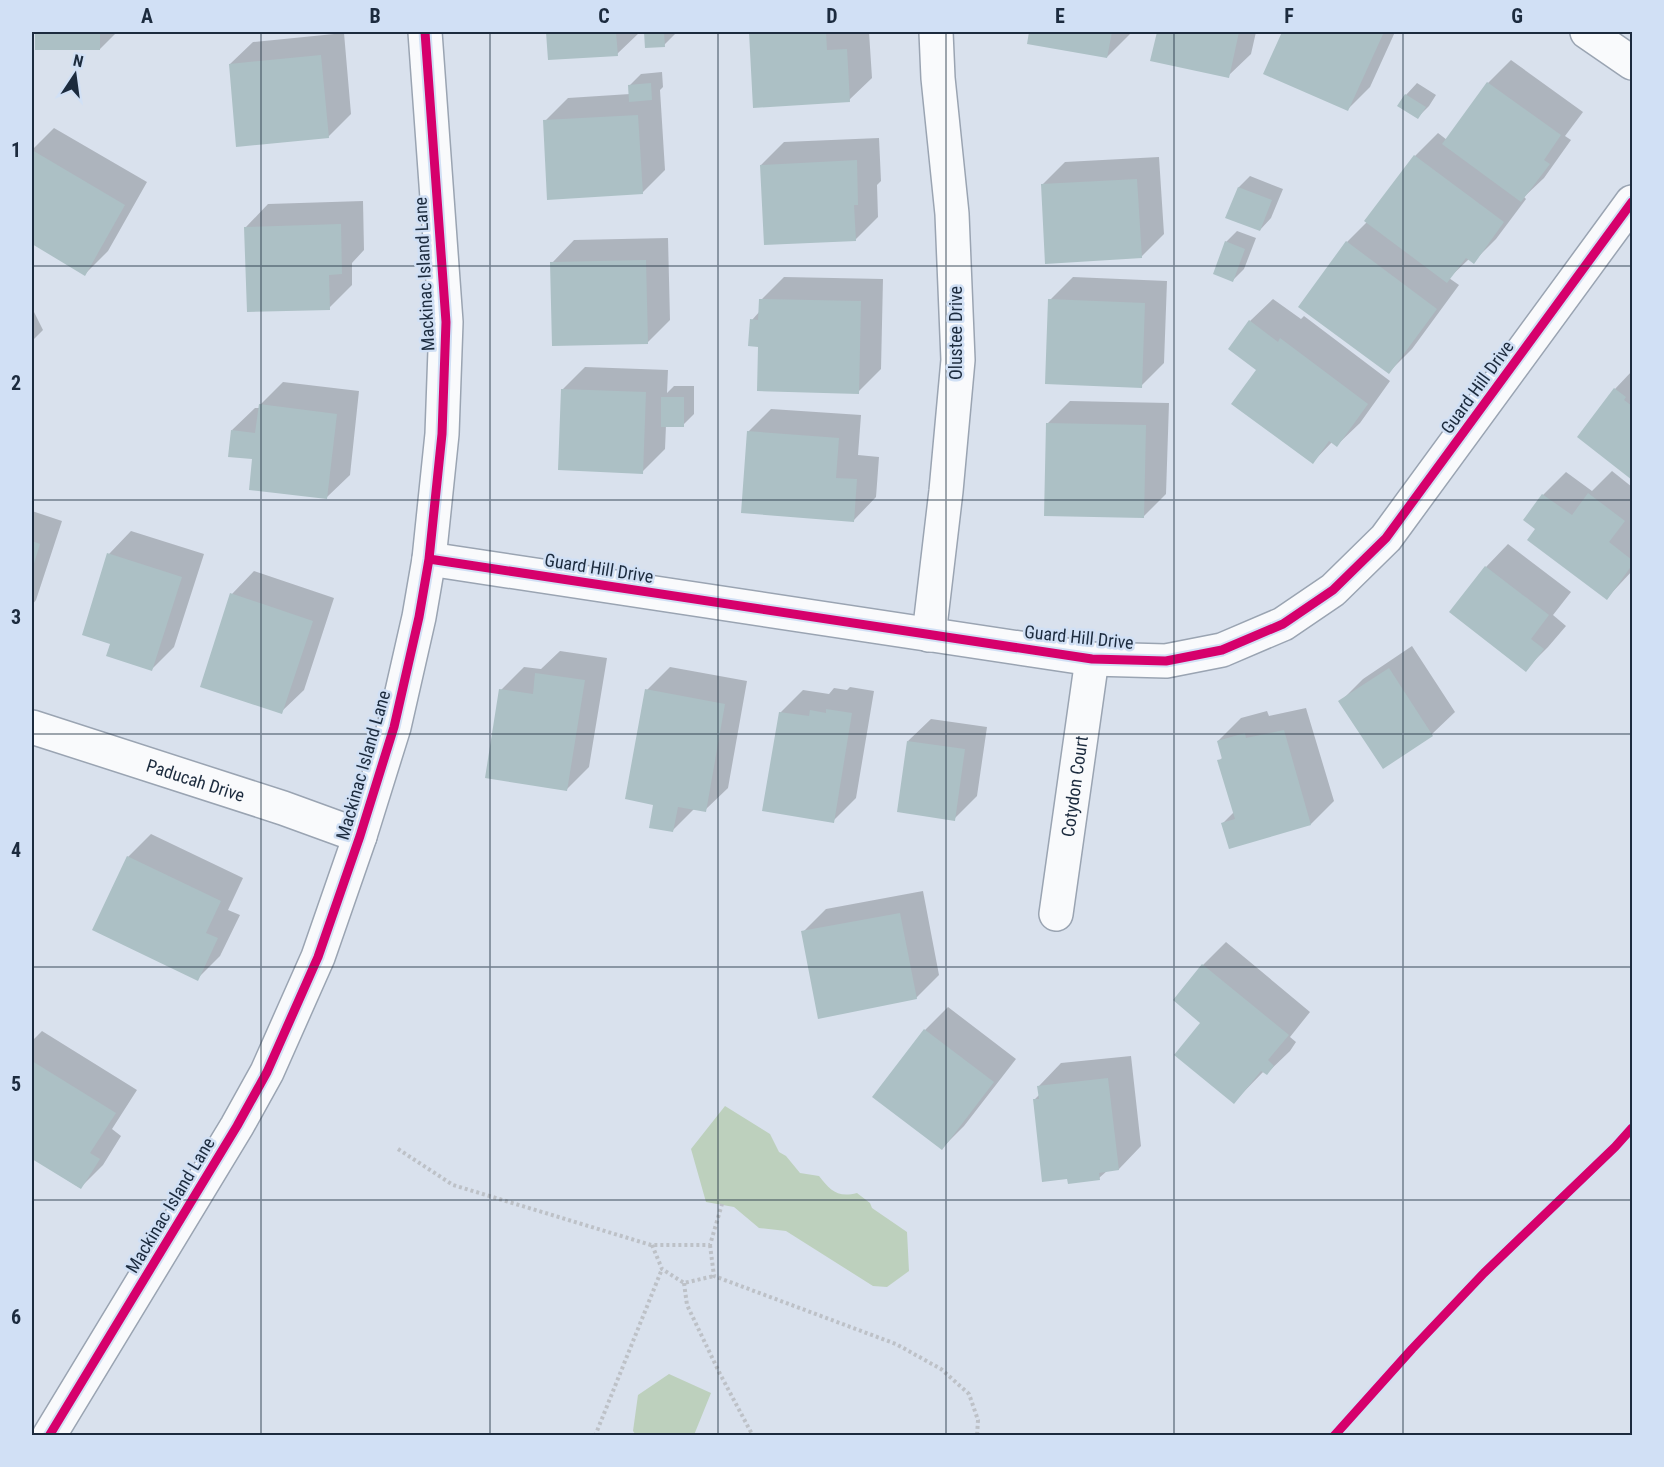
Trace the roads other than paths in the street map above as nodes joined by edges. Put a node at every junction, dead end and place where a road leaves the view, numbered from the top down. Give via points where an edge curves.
1 (425, 32) edge
2 (936, 32) edge
3 (1587, 32) edge
4 (1632, 63) edge
5 (1632, 202) edge
6 (429, 559) junction
7 (929, 634) junction
8 (1092, 659) junction
9 (32, 727) edge
10 (360, 836) junction
11 (1056, 914) dead end
12 (49, 1436) edge

1 - 6 street, Mackinac Island Lane via 446,322 442,434
2 - 7 street, Olustee Drive via 952,214 958,360
3 - 4 street
5 - 8 street, Guard Hill Drive via 1386,538 1333,590 1283,624 1222,650 1166,661
6 - 7 street, Guard Hill Drive
6 - 10 street, Mackinac Island Lane via 394,727
7 - 8 street, Guard Hill Drive
8 - 11 street, Cotydon Court
9 - 10 street, Paducah Drive
10 - 12 street, Mackinac Island Lane via 318,957 267,1072

